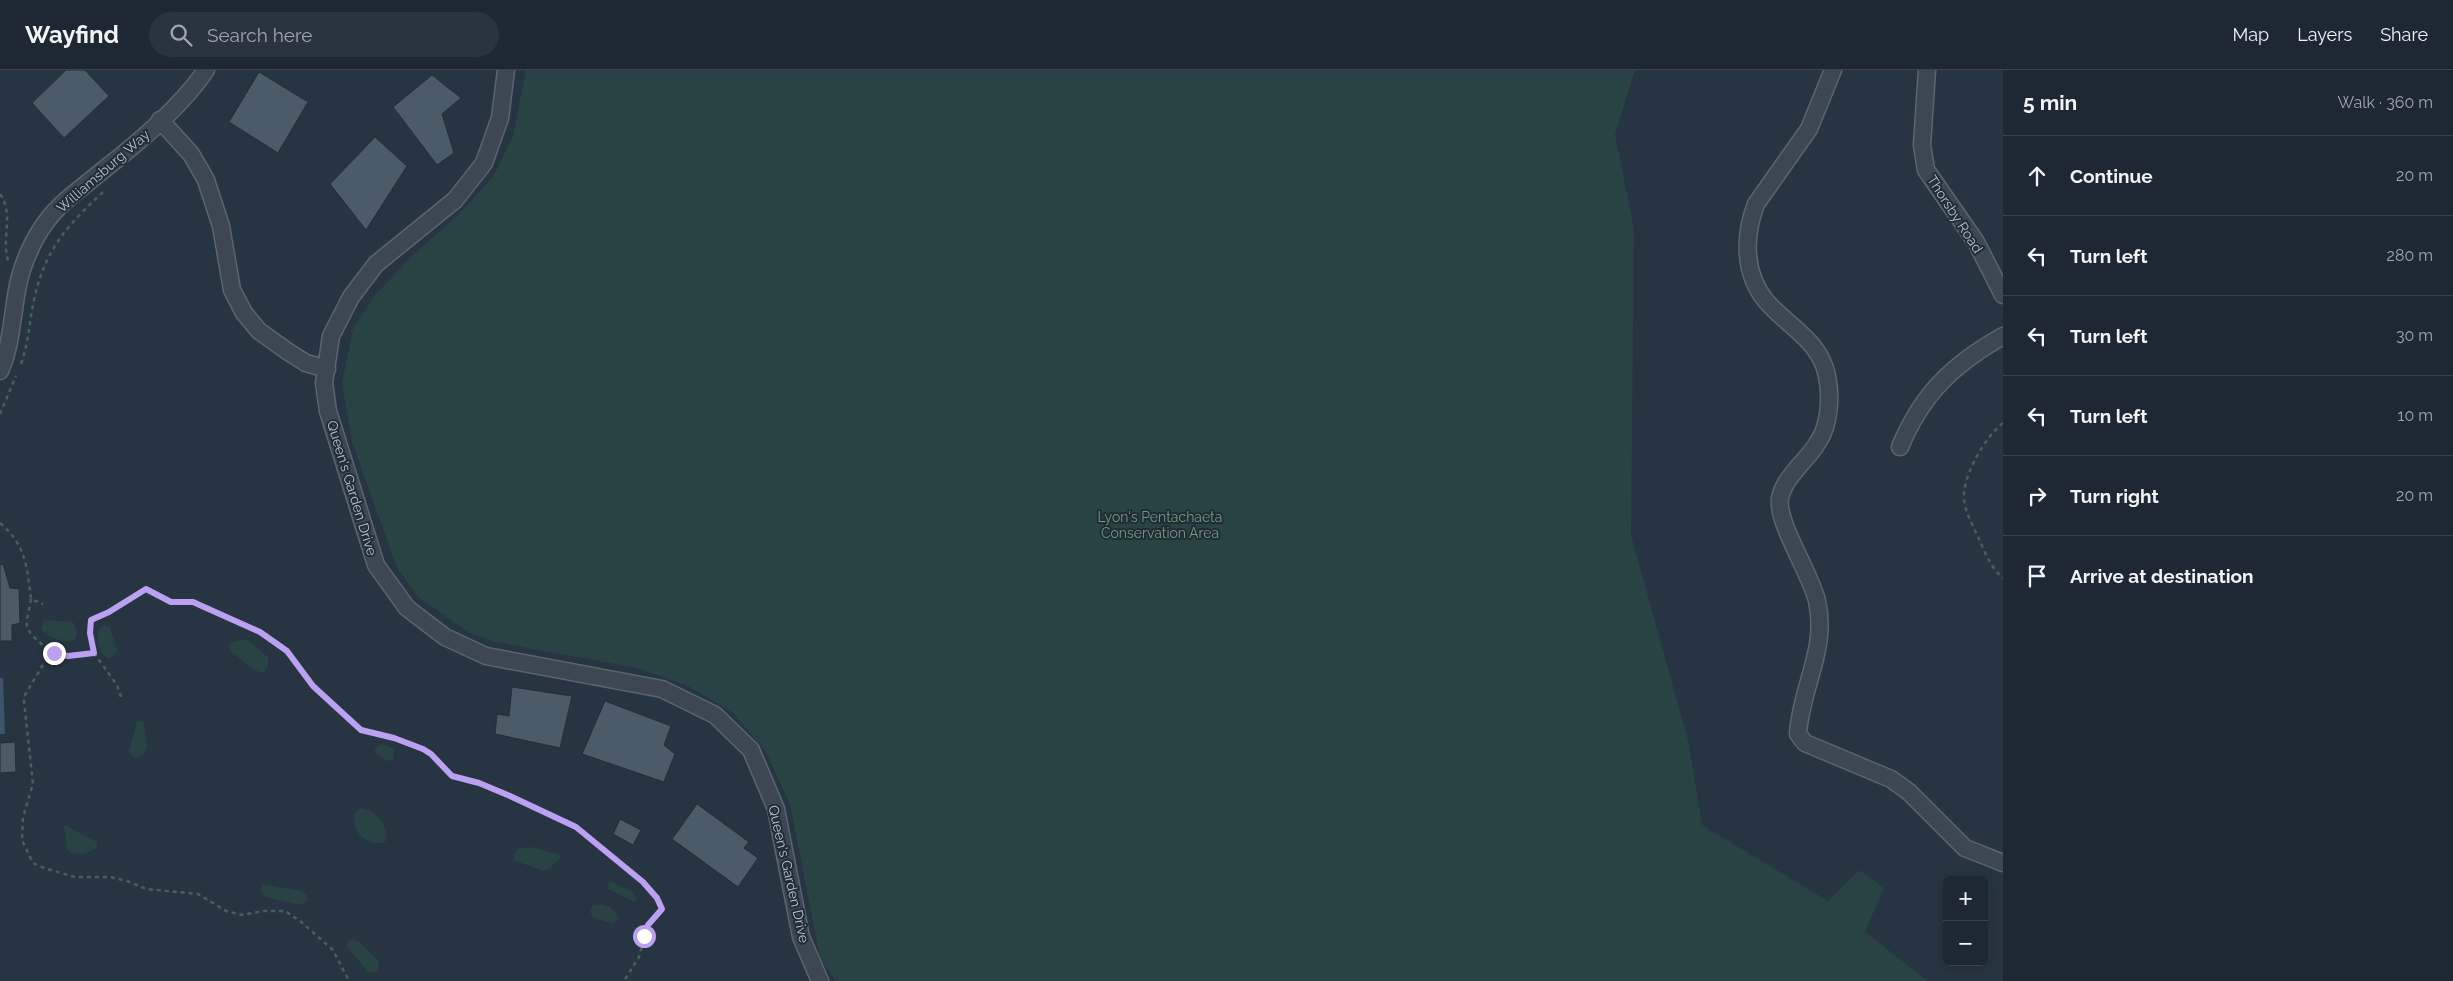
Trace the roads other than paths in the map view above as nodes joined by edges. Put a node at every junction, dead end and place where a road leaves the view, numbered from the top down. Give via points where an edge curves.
1 (206, 70) edge
2 (506, 70) edge
3 (1833, 70) edge
4 (1927, 70) edge
5 (160, 120) junction
6 (2003, 295) edge
7 (2003, 336) edge
8 (2, 367) edge
9 (327, 369) junction
10 (1900, 447) dead end
11 (2003, 863) edge
12 (820, 981) edge

1 - 5 street, Williamsburg Way
2 - 9 street, Queen's Garden Drive via 500,118 484,163 455,200 376,264 351,297 332,336
3 - 11 street via 1809,129 1756,204 1751,216 1748,244 1750,269 1758,288 1766,301 1813,346 1824,365 1829,387 1826,418 1819,441 1784,485 1780,500 1784,519 1817,599 1821,624 1820,641 1798,734 1805,743 1891,779 1909,792 1965,848
4 - 6 street, Thorsby Road via 1922,145 1926,170 1976,242
5 - 8 street, Williamsburg Way via 45,222 21,276
5 - 9 street via 191,154 206,180 221,226 232,290 244,313 260,331 306,364
7 - 10 street via 1942,380 1923,402
9 - 12 street, Queen's Garden Drive via 324,383 328,411 376,565 407,608 445,637 486,656 662,689 715,715 751,750 776,809 801,937

